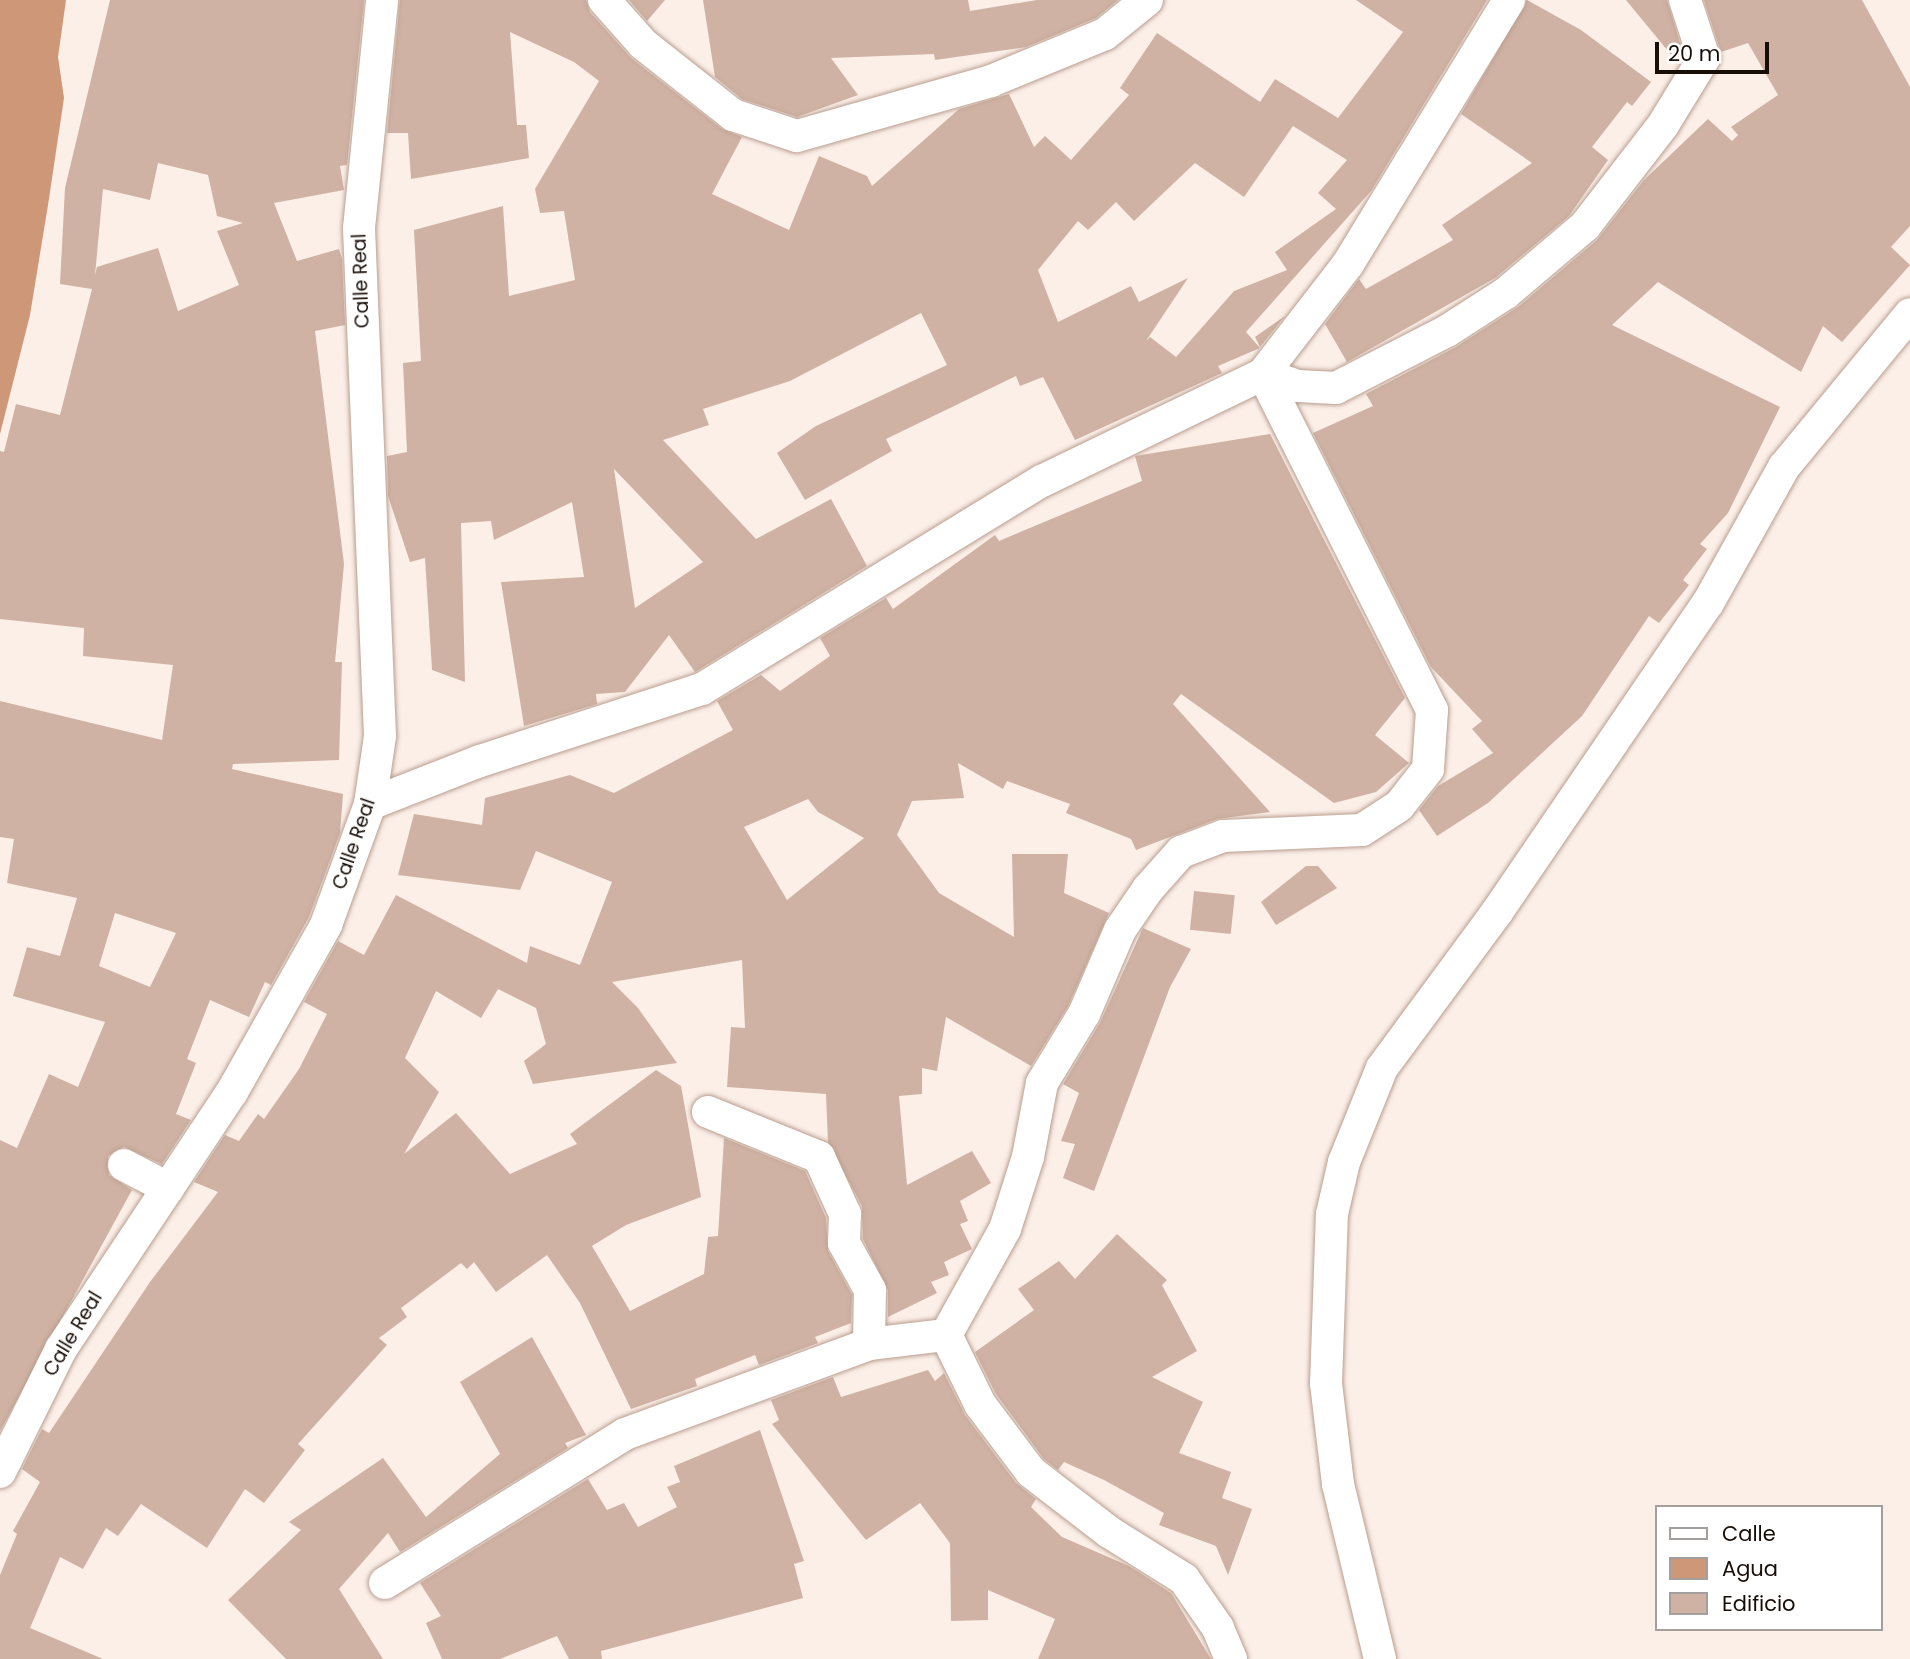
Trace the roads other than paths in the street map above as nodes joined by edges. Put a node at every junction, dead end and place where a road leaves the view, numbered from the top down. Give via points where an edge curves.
1 (382, 0) edge
2 (604, 0) edge
3 (1147, 0) edge
4 (1509, 0) edge
5 (1685, 0) edge
6 (1910, 314) edge
7 (1263, 373) junction
8 (370, 804) junction
9 (708, 1112) dead end
10 (124, 1165) dead end
11 (168, 1188) junction
12 (946, 1335) junction
13 (869, 1344) junction
14 (0, 1472) edge
15 (385, 1583) dead end
16 (1231, 1659) edge
17 (1380, 1659) edge

1 - 8 street, Calle Real via 359,228 380,736
2 - 3 street via 643,44 733,115 797,136 991,81 1105,34
4 - 7 street via 1348,264
5 - 7 street via 1704,58 1663,125 1585,226 1506,293 1447,331 1336,388 1298,386
6 - 17 street via 1784,467 1708,603 1497,912 1381,1068 1344,1162 1332,1214 1326,1384 1338,1484
7 - 8 street via 1042,481 702,689
7 - 12 street via 1432,710 1428,769 1399,806 1362,830 1223,836 1181,852 1148,889 1120,930 1084,1013 1042,1083 1028,1157 1005,1229
8 - 11 street, Calle Real via 326,925 232,1092
9 - 13 street via 819,1157 845,1214 844,1242 870,1290
10 - 11 street
11 - 14 street, Calle Real via 61,1349
12 - 13 street
12 - 16 street via 980,1404 1031,1472 1109,1532 1184,1579 1218,1628
13 - 15 street via 625,1434

